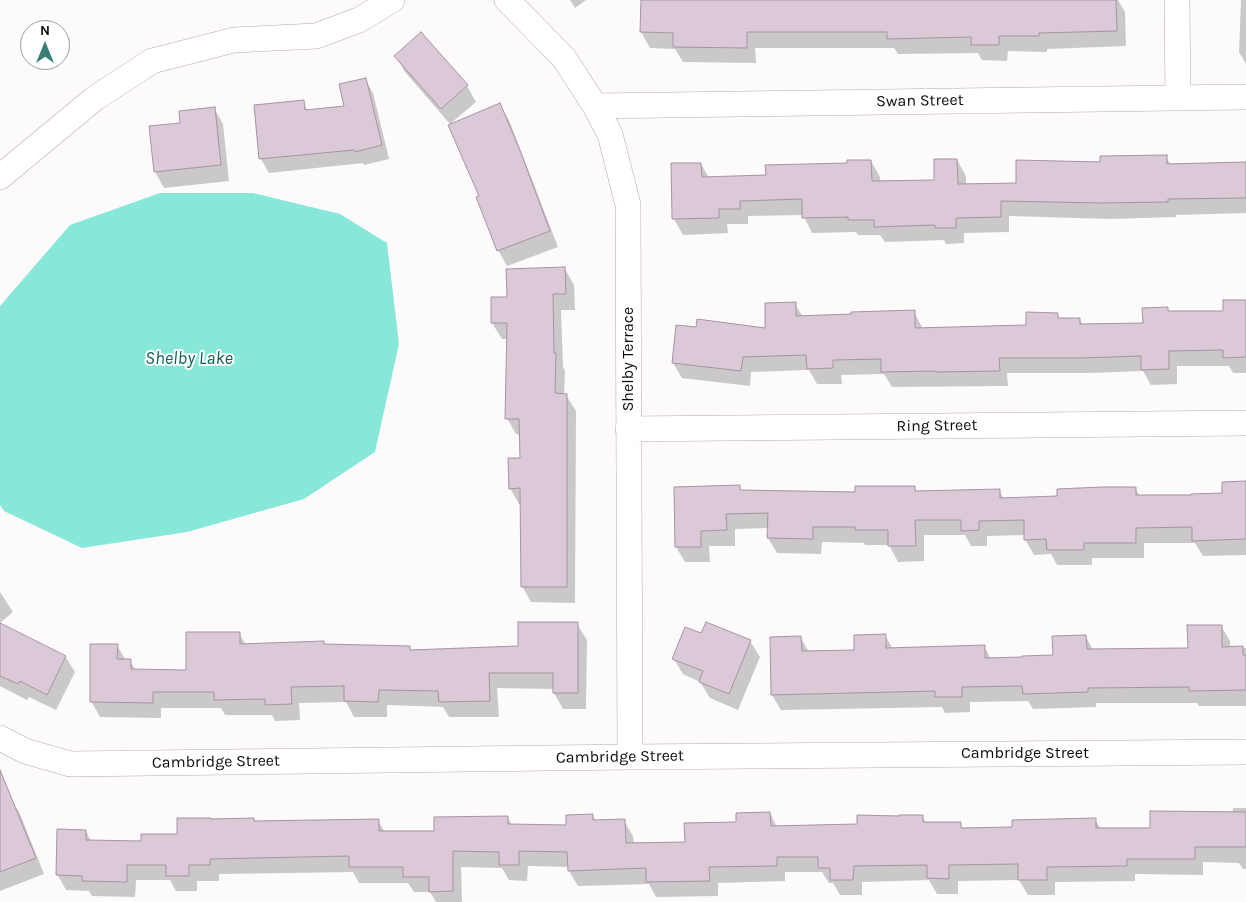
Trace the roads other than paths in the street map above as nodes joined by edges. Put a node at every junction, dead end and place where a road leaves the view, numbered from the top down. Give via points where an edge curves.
1 (392, 0) edge
2 (507, 0) edge
3 (1177, 0) edge
4 (1246, 97) edge
5 (1178, 98) junction
6 (595, 106) junction
7 (0, 177) edge
8 (1246, 422) edge
9 (628, 429) junction
10 (0, 738) edge
11 (1246, 752) edge
12 (630, 756) junction

1 - 7 street via 359,20 316,36 234,40 152,61 94,99
2 - 6 street, Shelby Terrace via 564,58
3 - 5 street
4 - 5 street, Swan Street
5 - 6 street, Swan Street
6 - 9 street, Shelby Terrace via 610,134 628,205
8 - 9 street, Ring Street
9 - 12 street, Shelby Terrace
10 - 12 street, Cambridge Street via 25,751 70,764
11 - 12 street, Cambridge Street

